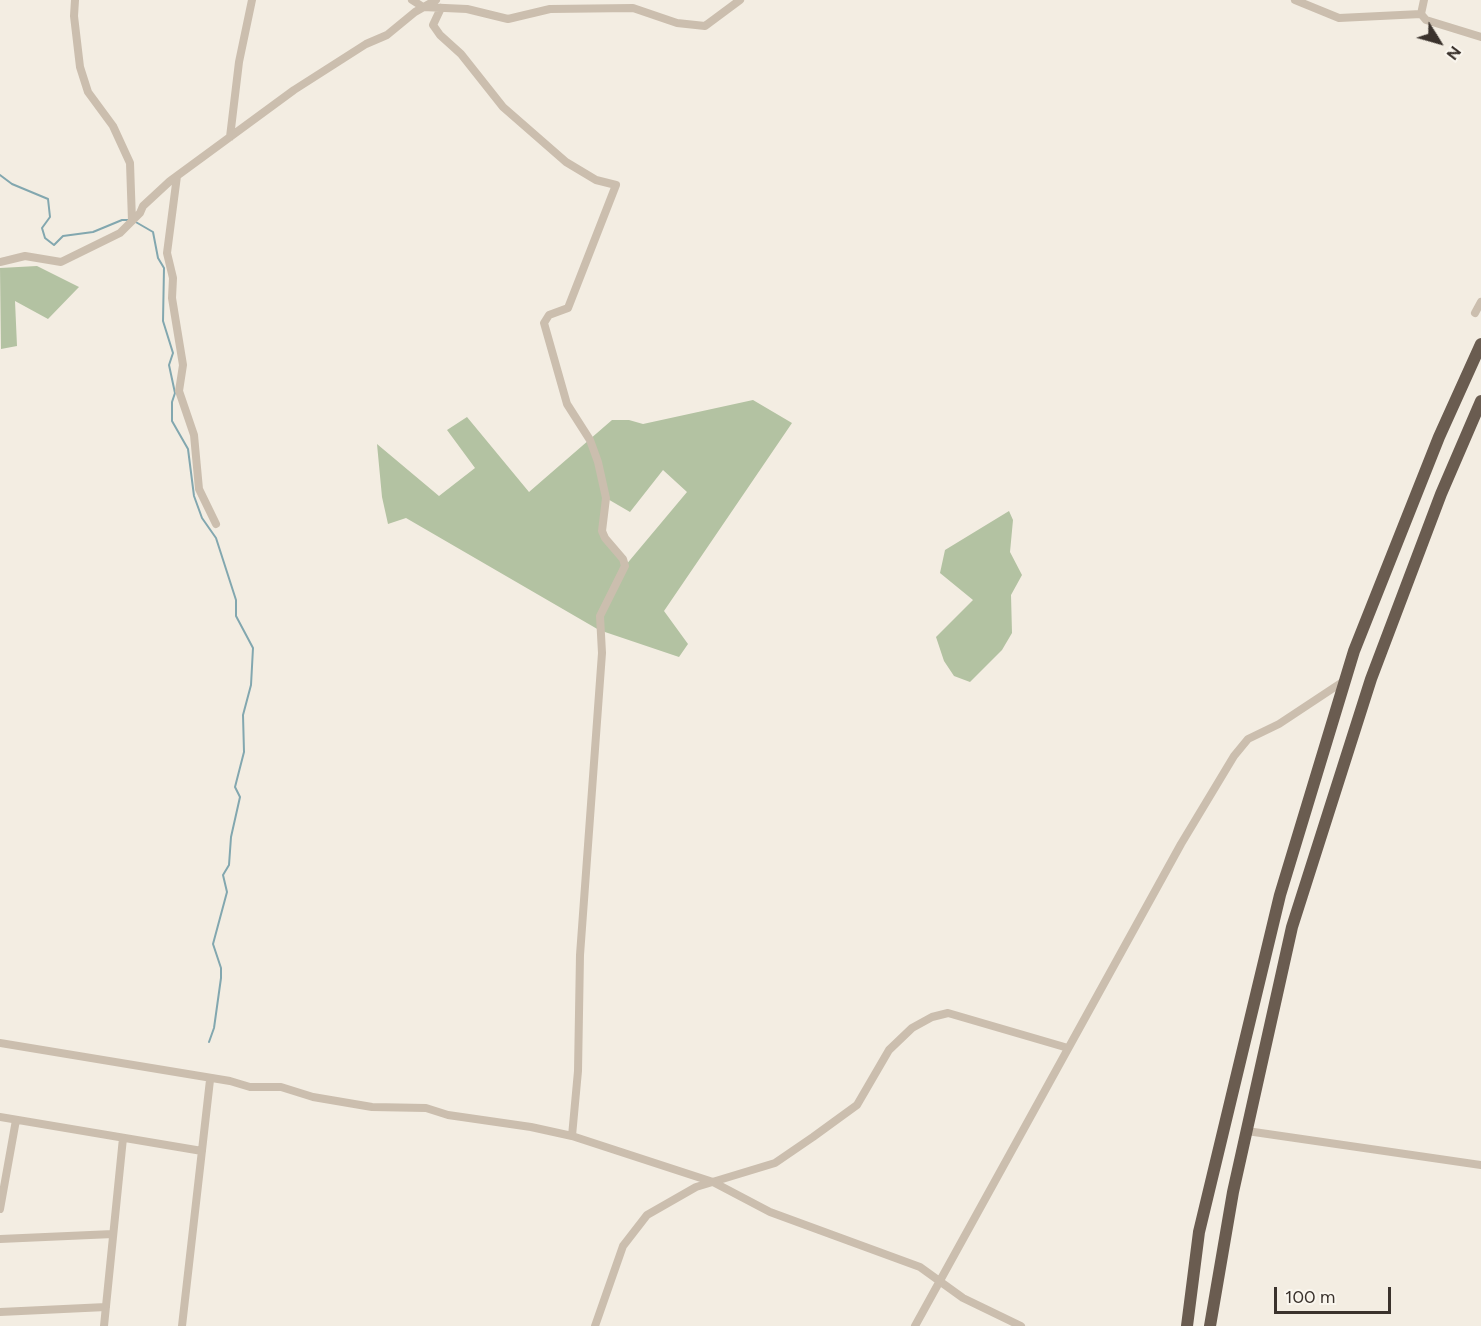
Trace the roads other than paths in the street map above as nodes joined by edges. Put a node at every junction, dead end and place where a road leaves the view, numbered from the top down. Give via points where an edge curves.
1 (75, 0) edge
2 (252, 0) edge
3 (412, 0) edge
4 (436, 0) edge
5 (740, 0) edge
6 (1295, 0) edge
7 (1424, 0) edge
8 (423, 8) junction
9 (441, 8) junction
10 (1421, 14) junction
11 (1481, 37) edge
12 (230, 137) junction
13 (177, 176) junction
14 (132, 220) junction
15 (0, 262) edge
16 (1481, 302) edge
17 (1475, 313) dead end
18 (1481, 344) edge
19 (1481, 401) edge
20 (216, 524) dead end
21 (1345, 680) junction
22 (0, 1043) edge
23 (1068, 1048) junction
24 (210, 1080) junction
25 (0, 1117) edge
26 (16, 1120) junction
27 (1247, 1131) junction
28 (572, 1136) junction
29 (123, 1138) junction
30 (202, 1151) junction
31 (1481, 1165) edge
32 (713, 1182) junction
33 (0, 1209) edge
34 (113, 1234) junction
35 (0, 1239) edge
36 (939, 1282) junction
37 (106, 1307) junction
38 (0, 1312) edge
39 (104, 1326) edge
40 (182, 1326) edge
41 (595, 1326) edge
42 (915, 1326) edge
43 (1021, 1326) edge
44 (1187, 1326) edge
45 (1210, 1326) edge

1 - 14 street via 80,67 88,92 113,126 130,163
2 - 12 street via 238,62
3 - 8 street
4 - 8 street
5 - 9 street via 705,26 676,23 633,8 550,9 508,19 467,9
6 - 10 street via 1339,18
7 - 10 street
8 - 9 street
8 - 12 street via 387,35 294,90
9 - 28 street via 433,25 503,107 566,162 596,180 616,185 567,308 549,315 543,322 567,404 590,440 598,462 606,498 602,531 625,566 600,616 602,653 580,955 578,1071
10 - 11 street via 1438,25
12 - 13 street
13 - 14 street
13 - 20 street via 167,253 183,365 179,391 194,435 199,489
14 - 15 street via 120,233 61,262 25,256
16 - 17 street
18 - 21 highway via 1439,437
19 - 27 highway via 1371,679 1292,927
21 - 23 street via 1248,740 1234,756
21 - 44 highway via 1277,906 1200,1232
22 - 24 street
23 - 32 street via 966,1017 948,1013 932,1017 912,1028 889,1050 857,1105 847,1113 775,1163
23 - 36 street
24 - 28 street via 250,1087 281,1087 372,1107 426,1108
24 - 30 street
25 - 26 street
26 - 29 street
26 - 33 street
27 - 31 street
27 - 45 highway
28 - 32 street
29 - 30 street
29 - 34 street
30 - 40 street
32 - 36 street via 770,1212 920,1267
32 - 41 street via 662,1206 636,1228 614,1266
34 - 35 street
34 - 37 street
36 - 42 street
36 - 43 street
37 - 38 street
37 - 39 street

